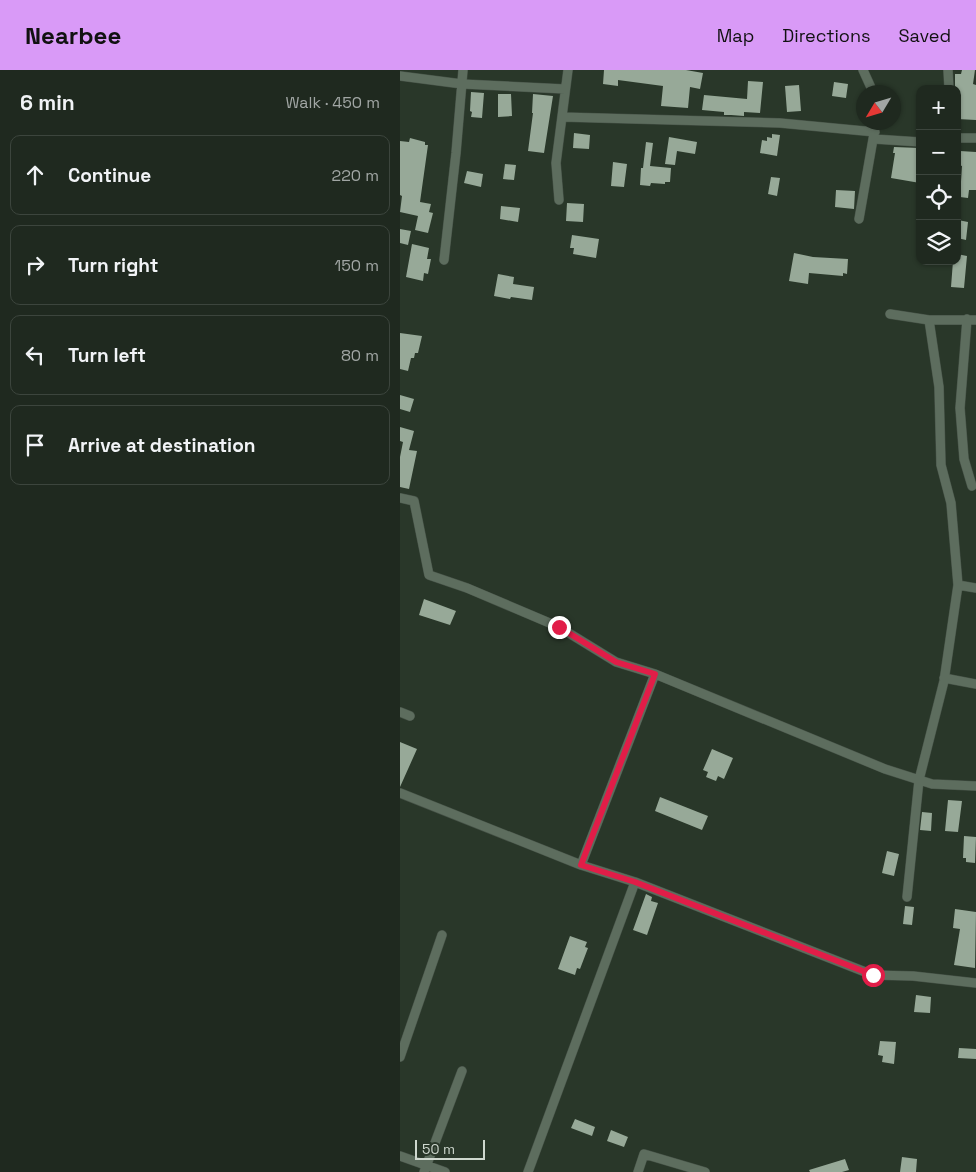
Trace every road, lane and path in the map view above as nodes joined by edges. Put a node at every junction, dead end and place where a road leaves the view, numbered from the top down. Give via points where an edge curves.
1 (463, 70) edge
2 (568, 70) edge
3 (864, 70) edge
4 (948, 70) edge
5 (400, 76) edge
6 (462, 84) junction
7 (870, 85) edge
8 (949, 85) edge
9 (565, 89) junction
10 (562, 117) junction
11 (875, 130) edge
12 (875, 135) junction
13 (961, 138) edge
14 (976, 138) edge
15 (916, 141) edge
16 (559, 200) dead end
17 (859, 218) dead end
18 (444, 260) dead end
19 (890, 314) dead end
20 (972, 319) edge
21 (929, 320) junction
22 (972, 486) dead end
23 (400, 498) edge
24 (958, 585) junction
25 (976, 588) edge
26 (655, 674) junction
27 (944, 678) junction
28 (976, 684) edge
29 (400, 712) edge
30 (410, 716) dead end
31 (919, 780) junction
32 (976, 786) edge
33 (400, 793) edge
34 (581, 865) junction
35 (635, 882) junction
36 (907, 897) dead end
37 (442, 935) dead end
38 (976, 983) edge
39 (400, 1057) edge
40 (462, 1071) dead end
41 (400, 1156) edge
42 (425, 1169) edge
43 (445, 1172) edge
44 (528, 1172) edge
45 (638, 1172) edge
46 (705, 1172) edge

1 - 6 street
2 - 9 street
3 - 7 street
4 - 8 street
5 - 6 street
6 - 9 street
6 - 18 street
9 - 10 street
10 - 12 street via 780,123
10 - 16 street via 556,163
11 - 12 street
12 - 15 street
12 - 17 street
13 - 14 street
19 - 21 street
20 - 21 street
20 - 22 street via 960,408 964,460
21 - 24 street via 938,387 941,465 951,503
23 - 26 street via 414,501 429,575 559,627 616,662
24 - 25 street
24 - 27 street
26 - 31 street
26 - 34 street
27 - 28 street
27 - 31 street
29 - 30 street
31 - 32 street via 932,784
31 - 36 street
33 - 34 street
34 - 35 street
35 - 38 street via 873,975
35 - 44 street
37 - 39 street
40 - 42 street
41 - 42 street
42 - 43 street
45 - 46 street via 644,1154

